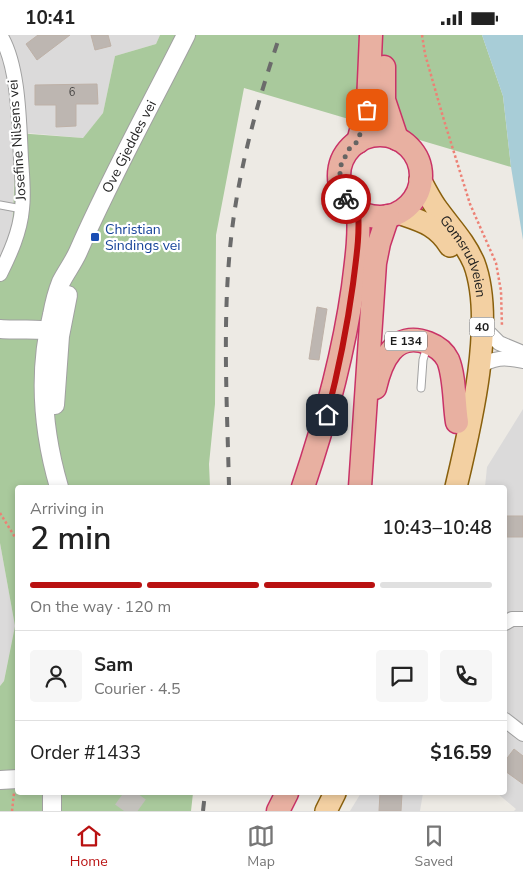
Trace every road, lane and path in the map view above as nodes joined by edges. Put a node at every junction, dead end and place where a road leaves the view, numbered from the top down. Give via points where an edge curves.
1 (0, 35) edge
2 (186, 35) edge
3 (371, 35) edge
4 (386, 35) edge
5 (422, 35) edge
6 (397, 139) junction
7 (358, 141) junction
8 (420, 181) junction
9 (0, 205) edge
10 (22, 209) junction
11 (358, 211) junction
12 (393, 214) junction
13 (0, 275) edge
14 (482, 327) junction
15 (8, 330) edge
16 (52, 336) junction
17 (428, 343) junction
18 (501, 344) junction
19 (523, 353) edge
20 (523, 361) edge
21 (478, 368) junction
22 (420, 388) dead end
23 (457, 422) junction
24 (364, 440) junction
25 (59, 485) edge
26 (304, 485) edge
27 (360, 485) edge
28 (442, 485) edge
29 (456, 485) edge
30 (0, 513) edge
31 (15, 537) edge
32 (523, 619) edge
33 (507, 622) edge
34 (507, 722) edge
35 (523, 734) edge
36 (11, 783) edge
37 (52, 795) edge
38 (285, 795) edge
39 (319, 795) edge
40 (334, 795) edge
41 (12, 811) edge
42 (52, 811) edge
43 (278, 811) edge
44 (312, 811) edge
45 (326, 811) edge

1 - 10 street, Josefine Nilsens vei via 10,57 15,89
2 - 16 street, Ove Gjeddes vei via 105,192 74,260
3 - 7 highway via 368,103
4 - 6 highway via 383,93
5 - 18 path via 470,204 496,263 503,305
6 - 7 highway via 377,135
6 - 8 highway via 415,156
7 - 11 highway via 343,157 339,177 344,197
8 - 12 highway, E 134 via 413,200
8 - 14 main road, Gomsrudveien / 40 via 464,243 474,264 481,288
9 - 10 lane
10 - 13 street, Josefine Nilsens vei via 15,241
11 - 12 highway via 373,217
11 - 26 highway via 359,240 340,363
12 - 23 main road, Gomsrudveien / 40 via 423,221 442,235 457,259 468,291 470,321
12 - 24 highway, E 134 via 379,243 375,263
14 - 18 street
14 - 21 main road, Gomsrudveien / 40
15 - 16 street
16 - 25 street, Ove Gjeddes vei
17 - 22 lane
17 - 23 highway, E 134 via 447,359
17 - 24 highway, E 134 via 406,341 397,345 384,360
18 - 19 street
20 - 21 street via 500,358
21 - 29 main road, Gomsrudveien / 40
23 - 28 main road, Gomsrudveien / 40
24 - 27 highway, E 134
30 - 31 path
32 - 33 street
34 - 35 street
36 - 41 path
37 - 42 street
38 - 43 highway
39 - 44 main road
40 - 45 main road

